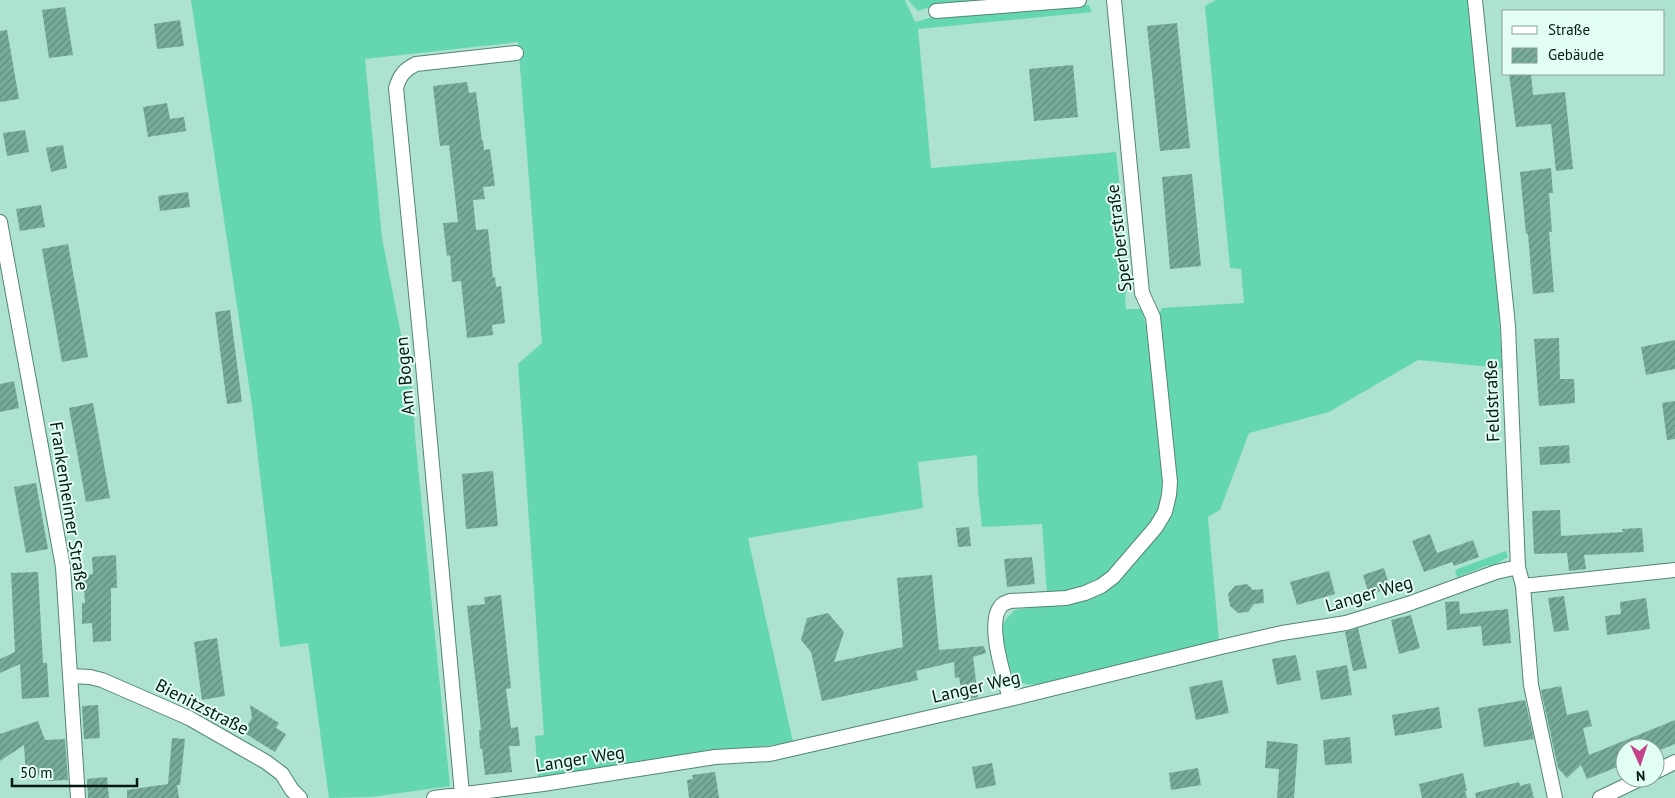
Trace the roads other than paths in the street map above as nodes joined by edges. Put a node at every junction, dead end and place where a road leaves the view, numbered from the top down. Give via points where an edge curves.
1 (1079, 0) edge
2 (1114, 0) edge
3 (1475, 0) edge
4 (936, 11) dead end
5 (516, 53) dead end
6 (0, 222) edge
7 (3, 262) edge
8 (1518, 567) junction
9 (1675, 570) edge
10 (1523, 586) junction
11 (71, 676) junction
12 (1010, 699) junction
13 (1621, 788) edge
14 (462, 794) junction
15 (78, 798) edge
16 (300, 798) edge
17 (434, 798) edge
18 (1554, 798) edge
19 (1600, 798) edge

1 - 4 street
2 - 12 street, Sperberstraße via 1142,294 1153,317 1169,495 1165,512 1156,527 1113,577 1101,586 1066,598 1010,601 1002,605 994,625
3 - 8 street, Feldstraße via 1508,326
5 - 14 street, Am Bogen via 416,64 399,76 396,88
6 - 7 street, Frankenheimer Straße
7 - 11 street, Frankenheimer Straße via 63,566
8 - 10 street, Feldstraße
8 - 12 street, Langer Weg via 1346,623 1282,633
9 - 10 street
10 - 18 street, Feldstraße via 1531,685
11 - 15 street, Frankenheimer Straße
11 - 16 street, Bienitzstraße via 102,680 189,718 266,762 282,774
12 - 14 street, Langer Weg via 770,754 715,757
13 - 19 street
14 - 17 street, Langer Weg

